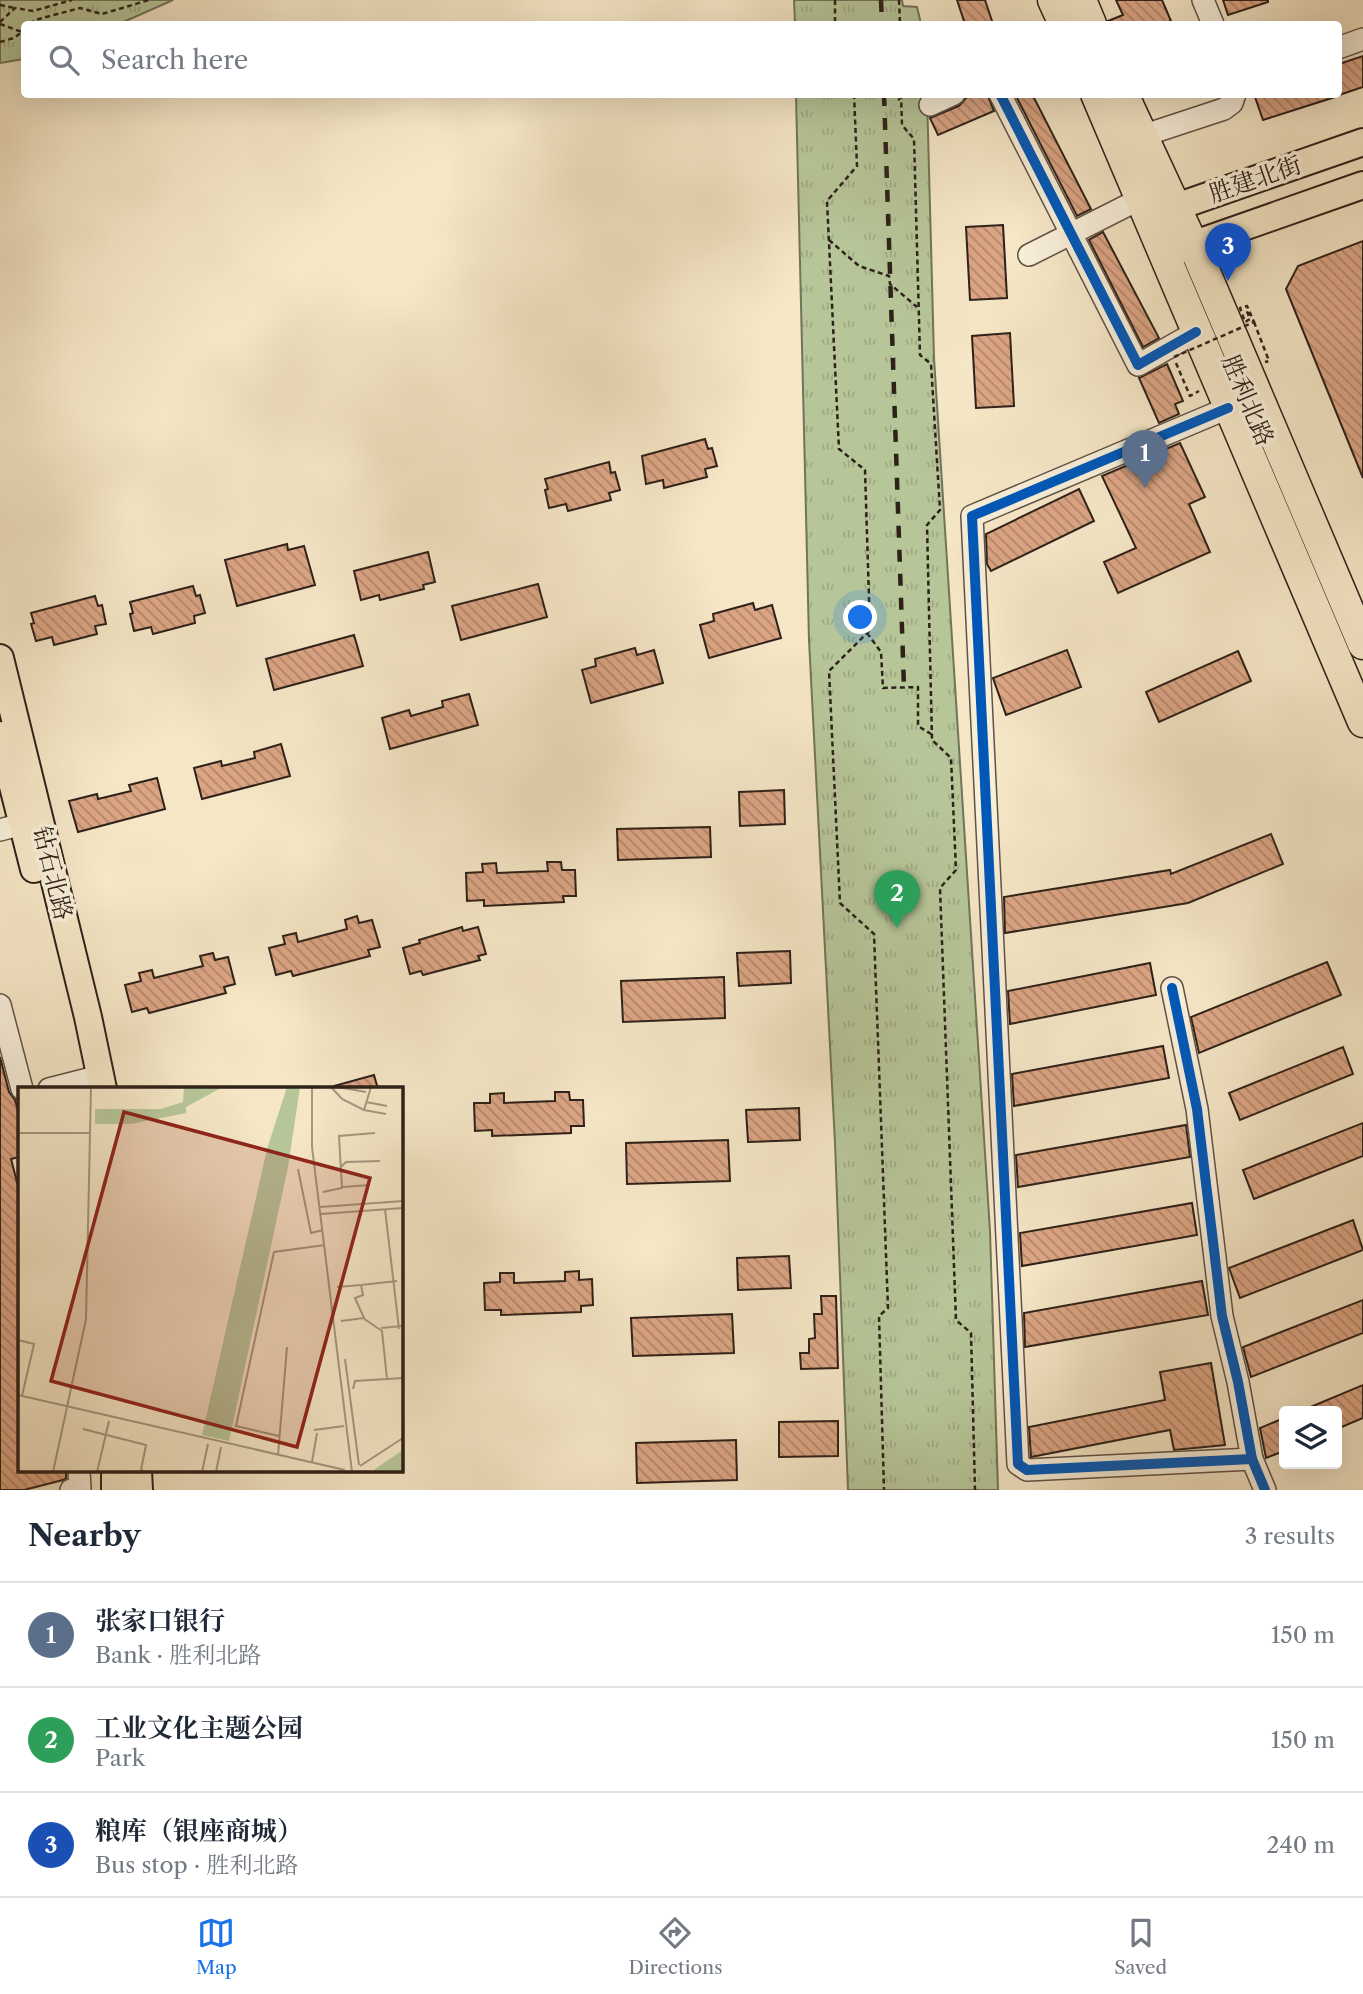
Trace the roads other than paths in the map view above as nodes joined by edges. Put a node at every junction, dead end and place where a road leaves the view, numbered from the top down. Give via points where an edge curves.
1 (1053, 0) edge
2 (1081, 0) edge
3 (1203, 0) edge
4 (1063, 21) edge
5 (1090, 21) edge
6 (1212, 21) edge
7 (1363, 39) edge
8 (1342, 47) edge
9 (945, 98) edge
10 (1002, 98) edge
11 (1098, 98) edge
12 (1125, 98) edge
13 (1234, 98) edge
14 (930, 105) dead end
15 (1142, 136) junction
16 (1363, 142) edge
17 (1363, 184) edge
18 (1154, 208) junction
19 (1071, 234) junction
20 (1192, 244) junction
21 (1029, 255) dead end
22 (1164, 255) junction
23 (1196, 332) junction
24 (1228, 408) junction
25 (1355, 605) edge
26 (1363, 644) edge
27 (0, 658) edge
28 (1363, 722) edge
29 (0, 734) edge
30 (11, 827) edge
31 (1172, 988) dead end
32 (0, 1005) edge
33 (93, 1084) edge
34 (21, 1087) edge
35 (67, 1087) edge
36 (1252, 1459) junction
37 (79, 1472) edge
38 (115, 1472) edge
39 (138, 1472) edge
40 (71, 1490) edge
41 (115, 1490) edge
42 (139, 1490) edge
43 (1265, 1490) edge

1 - 4 highway
2 - 5 highway
3 - 6 street
7 - 8 street
9 - 14 street
10 - 19 street
11 - 18 highway, 胜利北路
12 - 15 highway, 胜利北路
13 - 15 street via 1224,109
15 - 18 highway, 胜利北路
16 - 18 main road, 胜建北街
17 - 20 main road, 胜建北街
18 - 19 street
18 - 20 highway, 胜利北路
18 - 22 highway, 胜利北路
19 - 21 street
19 - 23 street via 1138,365
20 - 22 main road, 胜建北街
20 - 25 highway, 胜利北路
22 - 23 highway, 胜利北路
23 - 24 highway, 胜利北路
24 - 28 highway, 胜利北路
24 - 36 street via 972,516 1018,1464 1027,1470
25 - 26 highway, 胜利北路
27 - 33 main road, 钻石北路 via 75,964
29 - 30 main road, 钻石北路
30 - 33 main road, 钻石北路
31 - 36 street via 1197,1109 1222,1316
32 - 34 street
33 - 35 street
36 - 43 street
37 - 40 street via 80,1488
38 - 41 main road
39 - 42 main road

